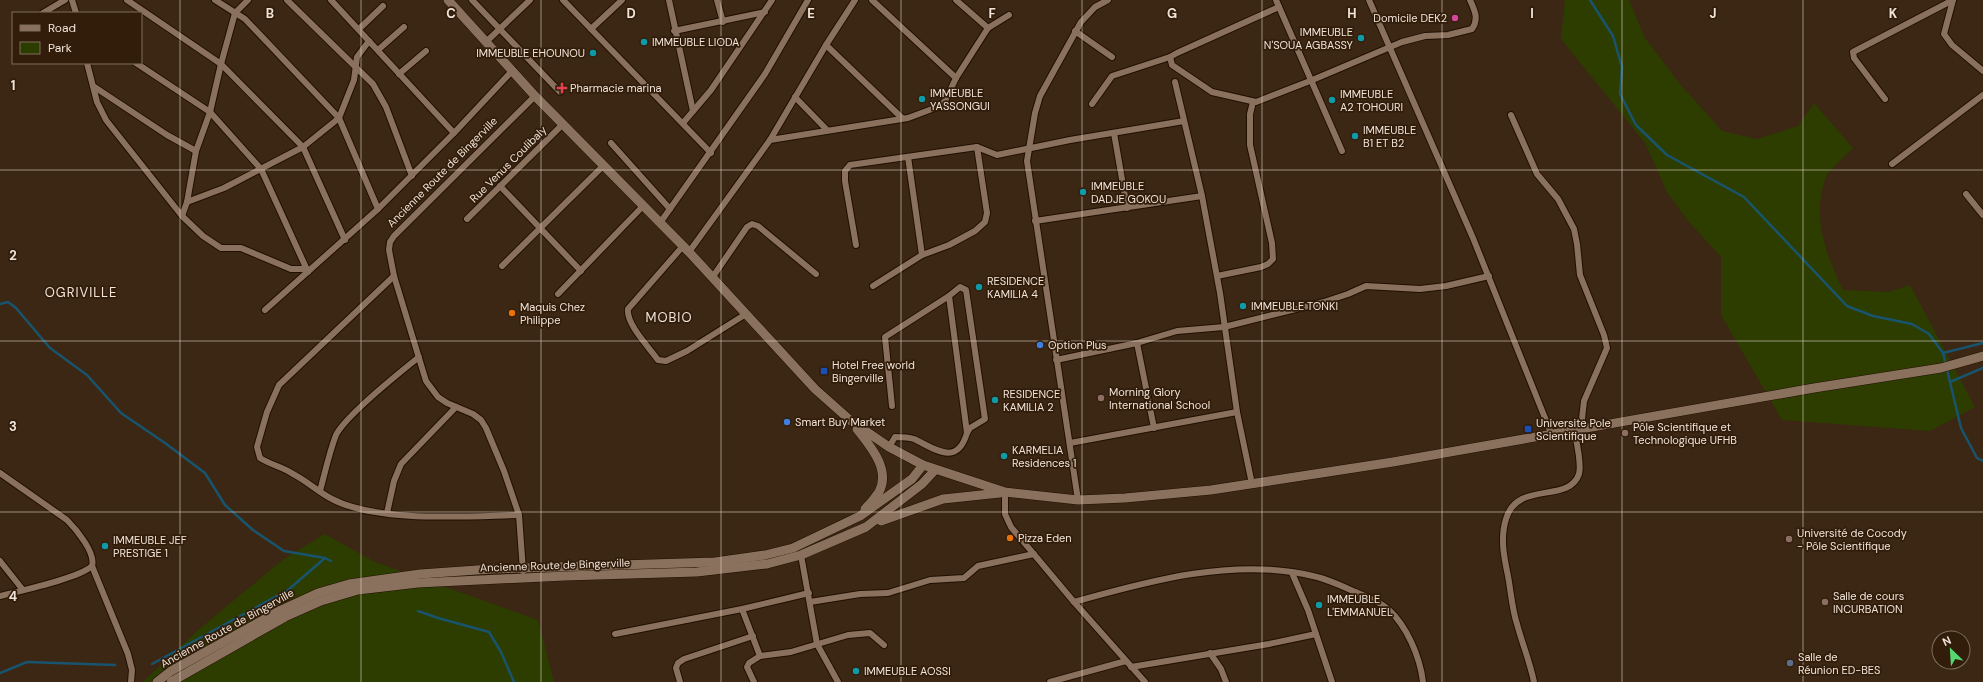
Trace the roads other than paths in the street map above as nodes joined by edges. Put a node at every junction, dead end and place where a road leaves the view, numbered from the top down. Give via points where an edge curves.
1 (65, 0) edge
2 (72, 0) edge
3 (127, 0) edge
4 (215, 0) edge
5 (248, 0) edge
6 (287, 0) edge
7 (332, 0) edge
8 (448, 0) edge
9 (472, 0) edge
10 (530, 0) edge
11 (563, 0) edge
12 (668, 0) edge
13 (717, 0) edge
14 (772, 0) edge
15 (808, 0) edge
16 (855, 0) edge
17 (872, 0) edge
18 (956, 0) edge
19 (1108, 0) edge
20 (1276, 0) edge
21 (1369, 0) edge
22 (1470, 0) edge
23 (620, 1) edge
24 (383, 6) dead end
25 (1280, 7) junction
26 (45, 12) edge
27 (76, 12) edge
28 (765, 12) junction
29 (235, 13) junction
30 (1009, 15) dead end
31 (723, 22) junction
32 (404, 27) dead end
33 (500, 28) junction
34 (988, 28) junction
35 (359, 29) junction
36 (591, 29) junction
37 (674, 31) junction
38 (1075, 31) junction
39 (369, 41) junction
40 (487, 41) junction
41 (826, 45) junction
42 (1389, 46) junction
43 (378, 50) junction
44 (426, 51) dead end
45 (1112, 57) dead end
46 (1170, 57) junction
47 (87, 64) edge
48 (138, 64) edge
49 (221, 64) junction
50 (356, 68) junction
51 (513, 70) junction
52 (1983, 71) edge
53 (399, 74) junction
54 (956, 78) junction
55 (1310, 81) junction
56 (1175, 82) dead end
57 (93, 86) junction
58 (560, 92) dead end
59 (1983, 95) edge
60 (535, 96) junction
61 (795, 98) junction
62 (1885, 99) dead end
63 (1253, 102) junction
64 (1092, 104) dead end
65 (693, 111) junction
66 (210, 112) junction
67 (1512, 115) dead end
68 (339, 118) junction
69 (902, 118) junction
70 (1184, 121) junction
71 (683, 123) junction
72 (563, 124) junction
73 (827, 130) junction
74 (454, 133) junction
75 (1114, 133) junction
76 (770, 140) junction
77 (611, 143) dead end
78 (303, 147) junction
79 (977, 147) junction
80 (1028, 148) junction
81 (196, 151) junction
82 (1342, 151) dead end
83 (711, 153) junction
84 (908, 157) junction
85 (604, 164) junction
86 (1892, 164) dead end
87 (261, 169) junction
88 (412, 176) junction
89 (500, 186) junction
90 (1966, 194) dead end
91 (1202, 196) junction
92 (187, 202) junction
93 (644, 205) junction
94 (1127, 208) junction
95 (378, 209) junction
96 (670, 209) junction
97 (1983, 215) edge
98 (182, 216) junction
99 (467, 219) dead end
100 (1035, 221) junction
101 (660, 223) junction
102 (540, 228) junction
103 (345, 240) junction
104 (856, 245) dead end
105 (686, 249) junction
106 (922, 255) junction
107 (502, 266) dead end
108 (307, 270) junction
109 (580, 271) junction
110 (816, 274) dead end
111 (394, 276) junction
112 (1217, 276) junction
113 (1489, 276) junction
114 (712, 278) junction
115 (873, 286) dead end
116 (558, 294) dead end
117 (949, 296) junction
118 (265, 310) dead end
119 (746, 314) junction
120 (1224, 327) junction
121 (1137, 343) junction
122 (1983, 356) edge
123 (418, 357) junction
124 (1056, 360) junction
125 (892, 406) dead end
126 (456, 407) junction
127 (1236, 412) junction
128 (851, 421) junction
129 (1154, 428) junction
130 (1577, 428) junction
131 (967, 433) junction
132 (1550, 433) junction
133 (1070, 443) junction
134 (889, 448) junction
135 (923, 465) junction
136 (935, 470) junction
137 (0, 473) edge
138 (1252, 484) junction
139 (320, 491) junction
140 (1005, 492) junction
141 (1078, 500) junction
142 (387, 513) junction
143 (519, 515) junction
144 (860, 516) junction
145 (866, 527) junction
146 (1034, 554) junction
147 (801, 555) junction
148 (0, 561) edge
149 (92, 566) junction
150 (523, 573) junction
151 (1292, 573) junction
152 (23, 590) junction
153 (809, 593) junction
154 (0, 596) edge
155 (810, 602) junction
156 (1074, 602) junction
157 (742, 609) junction
158 (615, 634) dead end
159 (1316, 634) junction
160 (753, 636) junction
161 (817, 644) junction
162 (884, 645) dead end
163 (1210, 653) junction
164 (760, 656) junction
165 (1126, 661) junction
166 (1131, 667) junction
167 (131, 682) edge
168 (157, 682) edge
169 (171, 682) edge
170 (680, 682) edge
171 (754, 682) edge
172 (838, 682) edge
173 (1050, 682) edge
174 (1145, 682) edge
175 (1226, 682) edge
176 (1332, 682) edge
177 (1423, 682) edge
178 (1534, 682) edge

1 - 26 street
2 - 27 street
3 - 49 street
4 - 29 street
5 - 29 street
6 - 50 street
7 - 35 street
8 - 40 street
9 - 33 street
10 - 33 street
11 - 36 street
12 - 37 street
13 - 31 street
14 - 28 street
15 - 83 street via 765,74
16 - 41 street
17 - 54 street
18 - 34 street
19 - 38 street via 1090,12
20 - 25 street
21 - 42 street
22 - 42 street via 1476,14 1476,24 1472,29 1448,35 1425,36
23 - 36 street
24 - 35 street
25 - 46 street
25 - 55 street
28 - 31 street
28 - 65 street via 711,90
29 - 49 street
29 - 68 street via 245,19
30 - 34 street
31 - 37 street
32 - 43 street
33 - 40 street
33 - 58 street
34 - 54 street
35 - 39 street
36 - 71 street
37 - 65 street
38 - 45 street
38 - 80 street via 1037,105
39 - 43 street
39 - 50 street via 357,57
40 - 51 street
41 - 61 street
41 - 69 street
42 - 55 street
42 - 113 street
43 - 53 street
44 - 53 street
46 - 63 street via 1172,65 1212,92
46 - 64 street via 1112,76
47 - 57 street
48 - 66 street
49 - 66 street
49 - 78 street
50 - 68 street via 350,92
50 - 88 street via 374,84 380,95
51 - 60 street
51 - 74 street
52 - 62 street via 1952,45 1944,34 1953,0 1853,52 1854,58
53 - 74 street
54 - 69 street via 940,106
55 - 63 street
55 - 82 street
56 - 70 street
57 - 81 street
57 - 98 street via 106,120
59 - 86 street
60 - 72 street
60 - 111 street, Ancienne Route de Bingerville via 394,236 389,250
61 - 73 street
61 - 76 street
63 - 112 street via 1250,114 1250,145 1274,259 1261,267
65 - 71 street
66 - 81 street
66 - 87 street
67 - 130 street via 1537,174 1558,199 1574,230 1578,244 1580,275 1604,335 1606,348 1584,401
68 - 78 street
68 - 95 street
69 - 73 street
70 - 75 street
70 - 91 street
71 - 83 street
72 - 85 street
72 - 89 street, Rue Venus Coulibaly
73 - 76 street
74 - 88 street
75 - 80 street
75 - 94 street
76 - 105 street
77 - 96 street
78 - 87 street
78 - 103 street
79 - 80 street via 997,155
79 - 84 street
79 - 106 street via 987,213 985,222 949,246
80 - 100 street via 1027,161
81 - 92 street
83 - 96 street
84 - 104 street via 850,165 845,171
84 - 106 street
85 - 93 street
85 - 102 street
87 - 92 street via 224,188
87 - 108 street
88 - 95 street
89 - 99 street, Rue Venus Coulibaly
89 - 102 street
90 - 97 street
91 - 94 street
91 - 112 street
92 - 98 street
93 - 101 street
93 - 109 street
94 - 100 street
95 - 103 street
96 - 101 street
98 - 108 street via 203,236 221,248 241,248 291,269
100 - 124 street
101 - 105 street
102 - 107 street
102 - 109 street
103 - 108 street
105 - 114 street
105 - 119 street via 628,309 627,315 633,326 658,360 666,361 687,351
106 - 115 street
108 - 118 street
109 - 116 street
110 - 114 street via 758,226 752,224 747,227
111 - 123 street, Ancienne Route de Bingerville
111 - 139 street via 286,377 279,385 267,412 257,447 260,458 292,473
112 - 120 street
113 - 120 street via 1420,289 1366,286 1330,300
113 - 132 street
114 - 119 street
117 - 125 street via 885,336
117 - 131 street
117 - 131 street via 960,287 966,290 985,419 970,428
119 - 128 street via 815,389
120 - 121 street via 1177,331
120 - 127 street
121 - 124 street
121 - 129 street
122 - 130 street via 1941,368
123 - 126 street, Ancienne Route de Bingerville via 426,381 438,397
123 - 139 street via 345,422 337,434
124 - 133 street
126 - 142 street via 401,464 394,481
126 - 143 street, Ancienne Route de Bingerville via 473,414 486,428
127 - 129 street
127 - 138 street
128 - 134 street
128 - 144 street via 877,458 883,480 878,492
129 - 133 street
130 - 132 street
130 - 178 street via 1579,473 1576,478 1566,488 1540,492 1520,499 1509,511 1504,530 1503,549 1516,622
131 - 134 street via 964,444 947,453 934,450 913,439 901,437 895,437
132 - 138 street via 1393,462
133 - 141 street
134 - 135 street
135 - 136 street
135 - 144 street, Ancienne Route de Bingerville via 912,479
136 - 140 street
136 - 145 street, Ancienne Route de Bingerville via 922,484
137 - 149 street via 74,527 87,546
138 - 141 street via 1173,495
139 - 142 street via 332,500 363,511
140 - 141 street
140 - 145 street via 943,499
140 - 146 street via 1005,514 1012,528
142 - 143 street via 452,516
143 - 150 street, Ancienne Route de Bingerville
144 - 150 street, Ancienne Route de Bingerville via 793,548 740,559
145 - 147 street, Ancienne Route de Bingerville
146 - 155 street via 978,566 964,578 930,580 888,593 860,594
146 - 156 street
147 - 150 street, Ancienne Route de Bingerville via 767,564 705,572
147 - 153 street
148 - 152 street
149 - 152 street via 81,572
149 - 167 street via 128,654 132,670
150 - 168 street, Ancienne Route de Bingerville via 420,574 349,584 318,593 281,610 171,671
150 - 169 street, Ancienne Route de Bingerville via 358,590 321,601 285,617
151 - 156 street via 1256,569 1198,574 1132,586
151 - 159 street
151 - 177 street via 1314,576 1339,585 1370,598 1387,609 1400,622 1416,654
152 - 154 street
153 - 155 street
153 - 157 street
155 - 161 street
156 - 165 street
157 - 158 street
157 - 160 street
159 - 163 street
159 - 176 street
160 - 164 street
160 - 170 street via 684,659 676,668
161 - 162 street via 848,635 870,633
161 - 164 street via 791,652
161 - 172 street
163 - 166 street
163 - 175 street
164 - 171 street via 747,667
165 - 166 street
165 - 173 street
166 - 174 street

